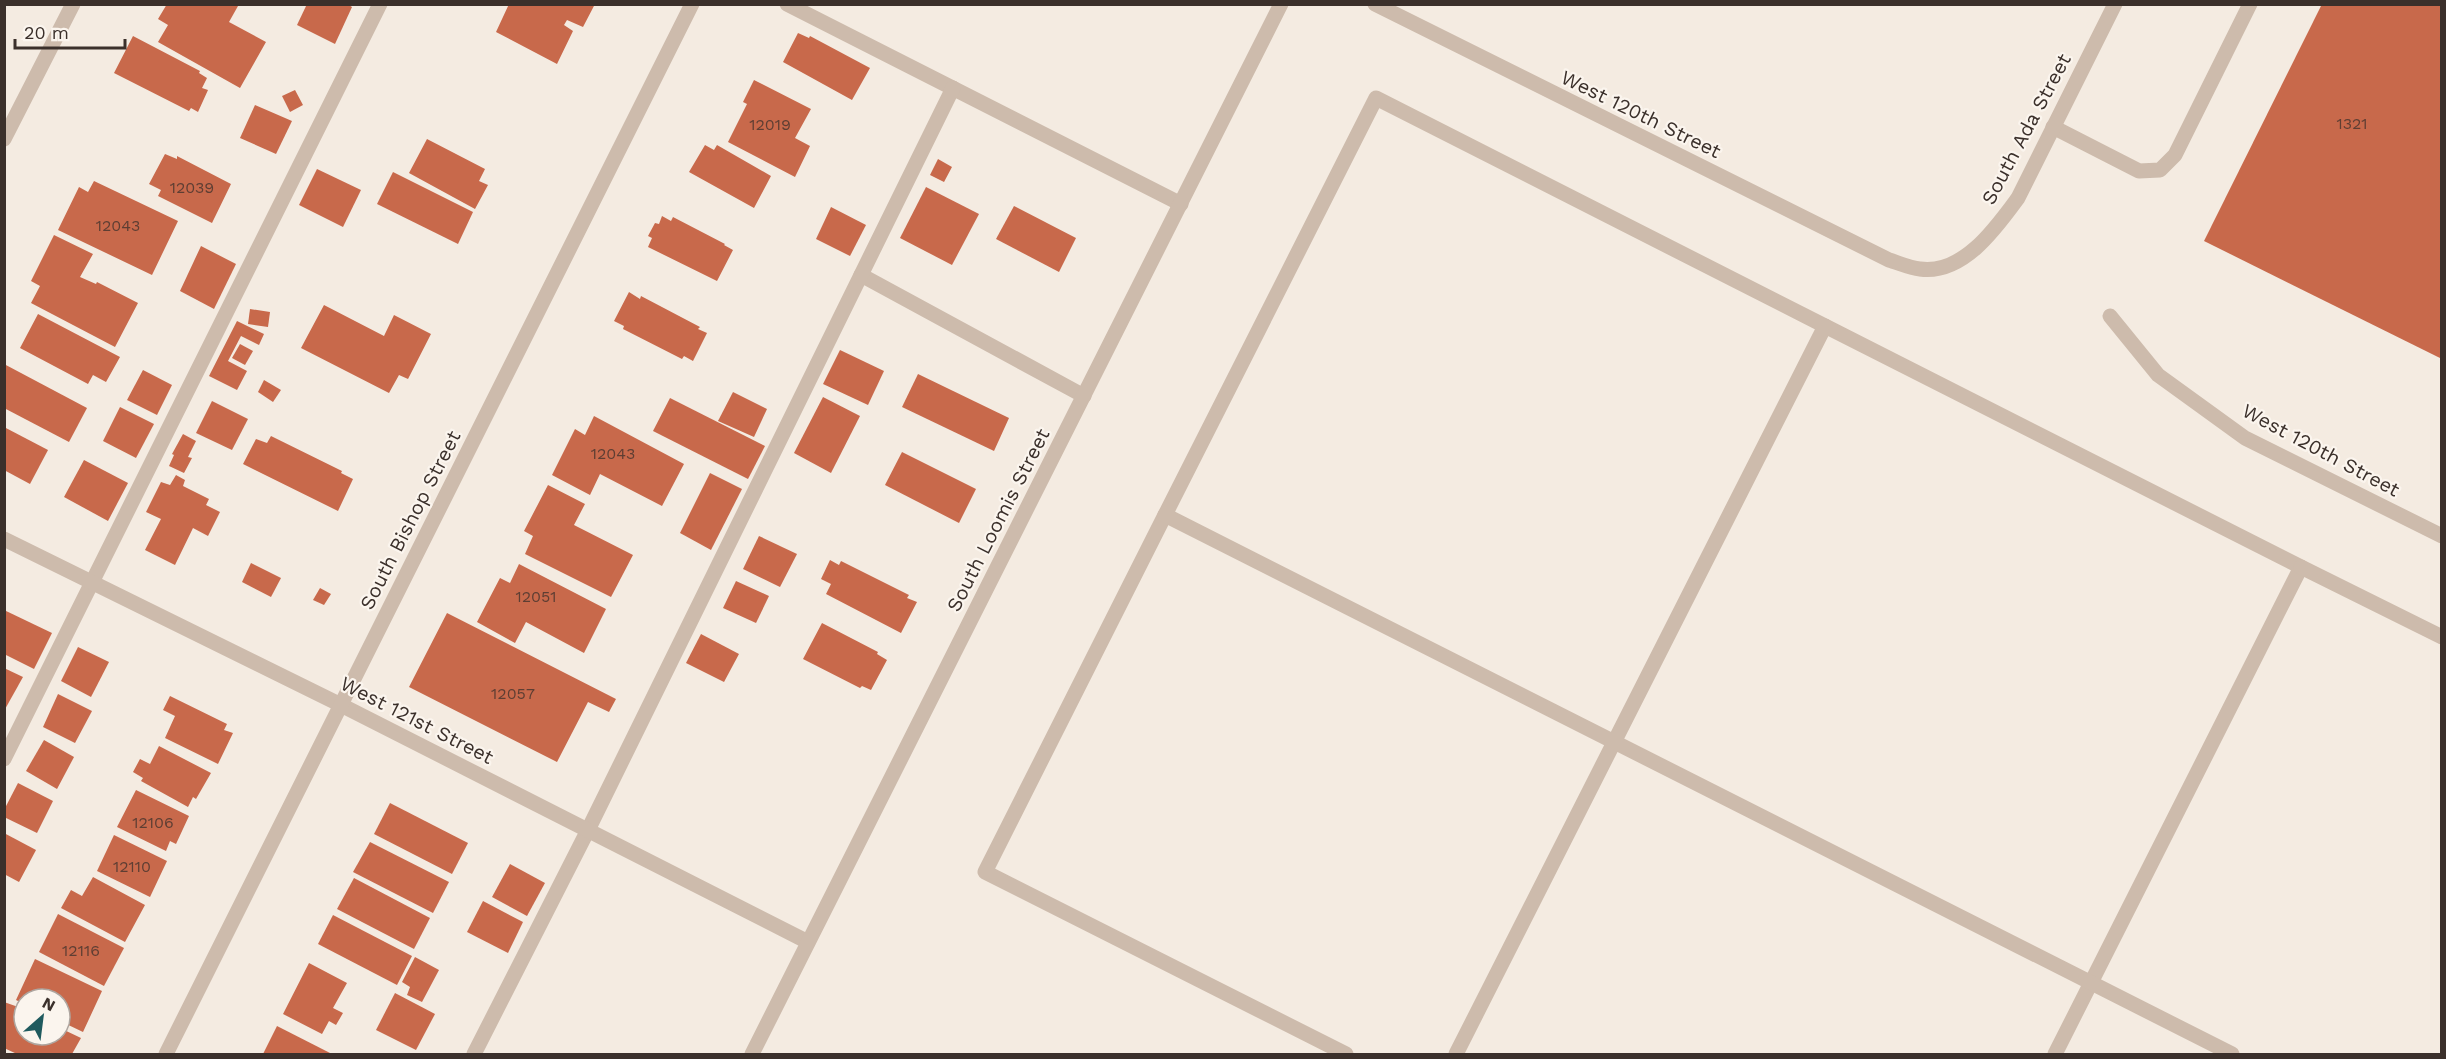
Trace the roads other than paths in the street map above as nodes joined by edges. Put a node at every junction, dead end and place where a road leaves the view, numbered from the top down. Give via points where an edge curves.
1 (73, 4) edge
2 (380, 4) edge
3 (692, 4) edge
4 (787, 4) edge
5 (1281, 4) edge
6 (1375, 4) edge
7 (2115, 4) edge
8 (2250, 4) edge
9 (953, 88) junction
10 (2054, 127) junction
11 (4, 139) edge
12 (1181, 204) junction
13 (1889, 260) joint
14 (861, 275) junction
15 (2110, 316) dead end
16 (1825, 326) junction
17 (1084, 396) junction
18 (1165, 515) junction
19 (2442, 536) edge
20 (4, 539) edge
21 (2301, 567) junction
22 (92, 582) junction
23 (2442, 637) edge
24 (341, 705) junction
25 (1614, 742) junction
26 (4, 759) edge
27 (588, 831) junction
28 (808, 942) junction
29 (2091, 983) junction
30 (166, 1054) edge
31 (474, 1054) edge
32 (752, 1054) edge
33 (1346, 1054) edge
34 (1456, 1054) edge
35 (2055, 1054) edge
36 (2232, 1054) edge

1 - 11 street
2 - 22 street
3 - 24 street, South Bishop Street
4 - 9 street
5 - 12 street, South Loomis Street
6 - 13 street, West 120th Street
7 - 10 street, South Ada Street
8 - 10 street via 2175,155 2160,170 2139,171
9 - 12 street
9 - 14 street
10 - 13 street, South Ada Street via 2018,198 1995,230 1972,251 1948,266 1922,270
12 - 17 street, South Loomis Street
14 - 17 street
14 - 27 street
15 - 19 street, West 120th Street via 2158,375 2245,438
16 - 18 street via 1376,98
16 - 21 street
16 - 25 street
17 - 28 street, South Loomis Street
18 - 25 street
18 - 33 street via 985,872
20 - 22 street, West 121st Street
21 - 23 street
21 - 29 street
22 - 24 street, West 121st Street
22 - 26 street
24 - 27 street, West 121st Street
24 - 30 street, South Bishop Street
25 - 29 street
25 - 34 street
27 - 28 street, West 121st Street
27 - 31 street
28 - 32 street, South Loomis Street
29 - 35 street
29 - 36 street

